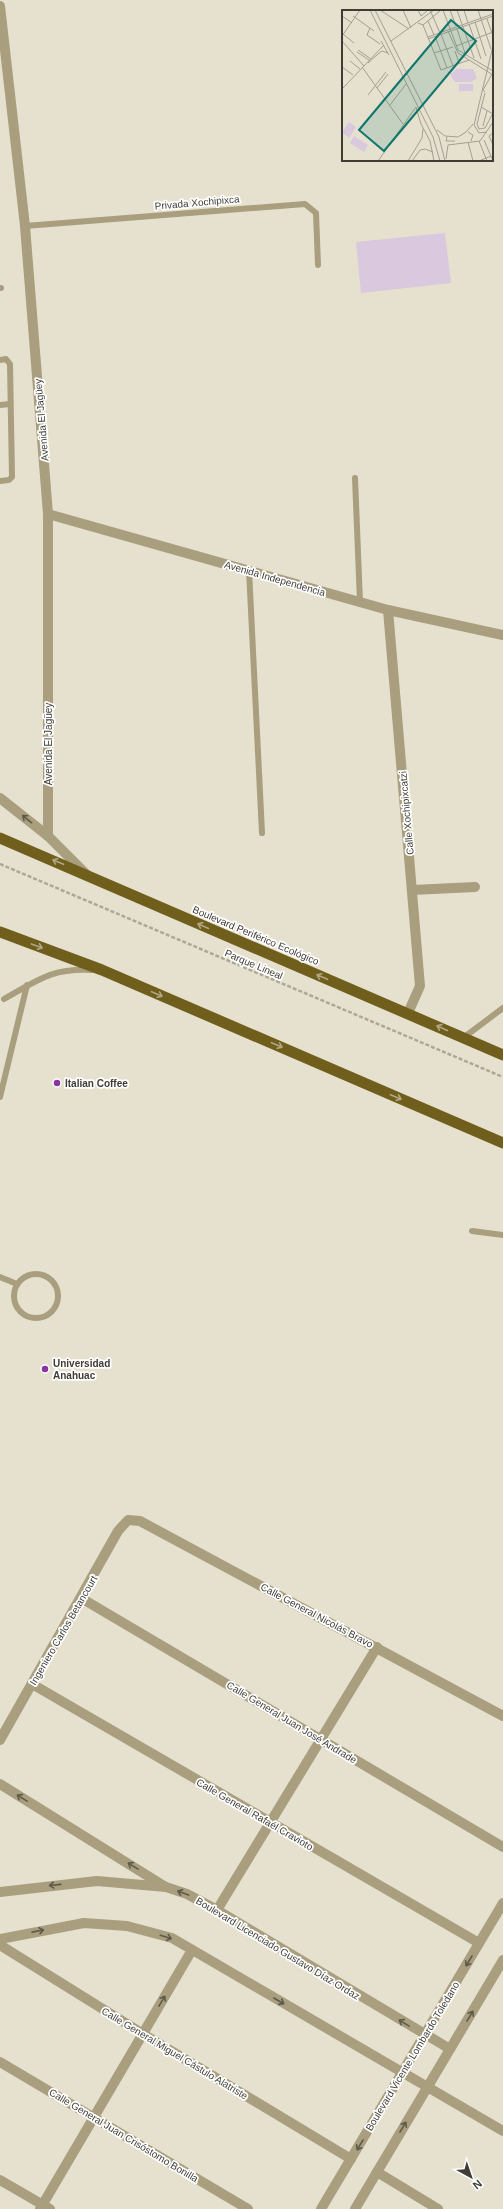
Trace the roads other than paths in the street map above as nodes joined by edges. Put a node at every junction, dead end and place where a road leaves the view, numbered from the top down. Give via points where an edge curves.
1 (0, 6) edge
2 (25, 226) junction
3 (318, 265) dead end
4 (0, 360) edge
5 (10, 404) junction
6 (0, 405) edge
7 (356, 478) dead end
8 (0, 481) edge
9 (48, 514) junction
10 (249, 570) junction
11 (360, 602) junction
12 (388, 610) junction
13 (503, 635) edge
14 (0, 798) edge
15 (262, 833) dead end
16 (48, 836) junction
17 (0, 838) edge
18 (86, 874) junction
19 (475, 886) dead end
20 (412, 890) junction
21 (0, 932) edge
22 (102, 970) junction
23 (26, 985) junction
24 (4, 999) dead end
25 (503, 1008) edge
26 (408, 1013) junction
27 (463, 1038) junction
28 (503, 1055) edge
29 (0, 1097) edge
30 (503, 1143) edge
31 (472, 1231) dead end
32 (503, 1235) edge
33 (0, 1277) edge
34 (16, 1284) junction
35 (128, 1520) joint
36 (81, 1598) junction
37 (377, 1647) junction
38 (32, 1684) junction
39 (503, 1716) edge
40 (0, 1740) edge
41 (321, 1740) junction
42 (0, 1784) edge
43 (270, 1822) junction
44 (503, 1847) edge
45 (166, 1887) junction
46 (0, 1892) edge
47 (503, 1903) edge
48 (217, 1910) junction
49 (0, 1938) edge
50 (479, 1943) junction
51 (0, 1945) edge
52 (192, 1950) junction
53 (503, 1960) edge
54 (143, 2034) junction
55 (425, 2035) junction
56 (450, 2049) junction
57 (0, 2062) edge
58 (403, 2072) junction
59 (428, 2086) junction
60 (94, 2118) junction
61 (503, 2131) edge
62 (351, 2160) junction
63 (377, 2172) junction
64 (0, 2180) edge
65 (44, 2208) edge
66 (248, 2209) edge
67 (321, 2209) edge
68 (355, 2209) edge
69 (438, 2209) edge

1 - 2 street, Avenida El Jagüey
2 - 3 lane, Privada Xochipixca via 305,204 316,213
2 - 9 street, Avenida El Jagüey
4 - 5 lane via 6,359 10,364
5 - 6 lane
5 - 8 lane via 12,477
7 - 11 lane
9 - 10 street, Avenida Independencia
9 - 16 street, Avenida El Jagüey
10 - 11 street, Avenida Independencia
10 - 15 lane
11 - 12 street, Avenida Independencia
12 - 13 street, Avenida Independencia
12 - 20 street, Calle Xochipixcatzi
16 -> 14 street
16 - 18 street
18 -> 17 highway, Boulevard Periférico Ecológico
26 -> 18 highway, Boulevard Periférico Ecológico
19 - 20 street
20 - 26 street, Calle Xochipixcatzi via 420,986
21 -> 22 highway
22 - 23 lane via 65,971
22 -> 30 highway
23 - 24 lane
23 - 29 lane
25 - 27 lane
27 -> 26 highway, Boulevard Periférico Ecológico
27 - 28 highway, Boulevard Periférico Ecológico
31 - 32 lane
33 - 34 lane
34 - 34 lane via 14,1296 17,1309 28,1318 42,1318 54,1310 59,1298 55,1284 44,1275 30,1275
35 - 36 street, Ingeniero Carlos Betancourt via 118,1532
35 - 37 street, Calle General Nicolás Bravo via 140,1521
36 - 38 street, Ingeniero Carlos Betancourt
36 - 41 street, Calle General Juan José Andrade
37 - 39 street, Calle General Nicolás Bravo
37 - 41 street
38 - 40 street, Ingeniero Carlos Betancourt
38 - 43 street, Calle General Rafaél Cravioto
41 - 43 street
41 - 44 street, Calle General Juan José Andrade
45 -> 42 street
43 - 48 street
43 - 50 street, Calle General Rafaél Cravioto
45 -> 46 street, Boulevard Licenciado Gustavo Díaz Ordaz via 97,1881
48 -> 45 street, Boulevard Licenciado Gustavo Díaz Ordaz via 187,1894
47 - 50 street, Boulevard Vicente Lombardo Toledano
55 -> 48 street, Boulevard Licenciado Gustavo Díaz Ordaz
49 -> 52 street via 84,1923 127,1926 172,1938
50 -> 55 street, Boulevard Vicente Lombardo Toledano
51 - 54 street, Calle General Miguel Cástulo Alatriste
54 -> 52 street
52 -> 58 street
56 -> 53 street
54 - 60 street
54 - 62 street, Calle General Miguel Cástulo Alatriste
55 - 56 street, Boulevard Licenciado Gustavo Díaz Ordaz
55 - 58 street, Boulevard Vicente Lombardo Toledano
56 - 59 street
57 - 60 street, Calle General Juan Crisóstomo Bonilla
58 - 59 street
58 -> 62 street, Boulevard Vicente Lombardo Toledano
59 - 61 street
63 -> 59 street
60 - 65 street
60 - 66 street, Calle General Juan Crisóstomo Bonilla
62 - 67 street, Boulevard Vicente Lombardo Toledano
63 - 68 street
63 - 69 street
64 - 65 street

